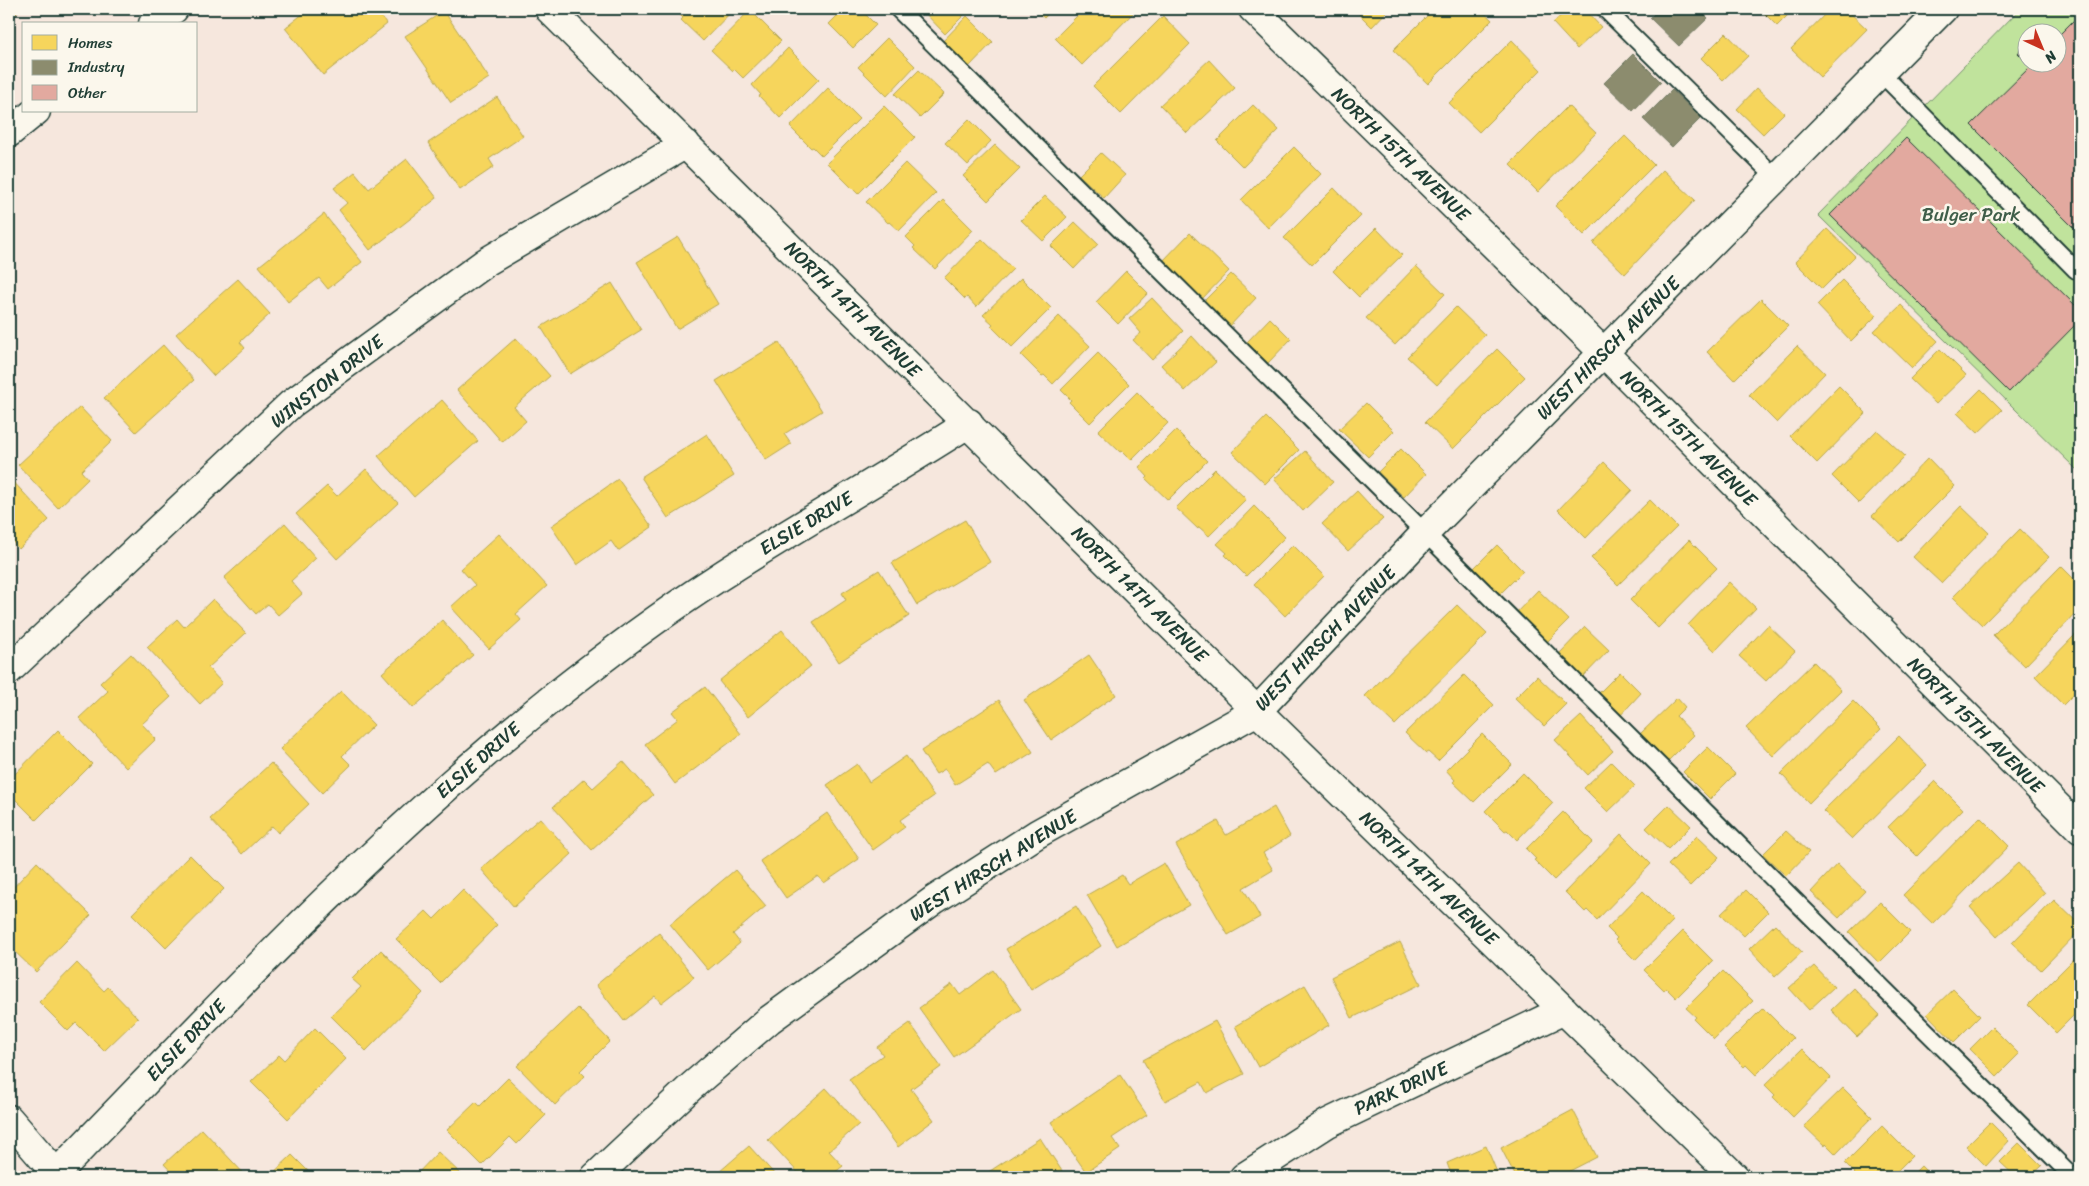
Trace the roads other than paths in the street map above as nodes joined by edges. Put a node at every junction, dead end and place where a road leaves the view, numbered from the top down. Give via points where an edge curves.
1 (174, 9) edge
2 (549, 9) edge
3 (898, 9) edge
4 (1253, 9) edge
5 (1605, 9) edge
6 (1943, 9) edge
7 (156, 22) edge
8 (1881, 73) junction
9 (35, 112) edge
10 (9, 133) edge
11 (686, 144) junction
12 (1776, 178) junction
13 (2076, 270) dead end
14 (1604, 353) junction
15 (969, 423) junction
16 (1425, 533) junction
17 (9, 670) edge
18 (1257, 711) junction
19 (2080, 829) edge
20 (1564, 1010) junction
21 (9, 1119) edge
22 (56, 1176) edge
23 (595, 1177) edge
24 (1244, 1177) edge
25 (1735, 1177) edge
26 (2073, 1177) edge

1 - 7 street
2 - 11 street, NORTH 14TH AVENUE
3 - 16 lane
4 - 14 street, NORTH 15TH AVENUE
5 - 12 lane
6 - 8 street, WEST HIRSCH AVENUE
8 - 12 street, WEST HIRSCH AVENUE
8 - 13 lane
9 - 10 street
11 - 15 street, NORTH 14TH AVENUE
11 - 17 street, WINSTON DRIVE via 486,262 291,404
12 - 14 street, WEST HIRSCH AVENUE
14 - 16 street, WEST HIRSCH AVENUE
14 - 19 street, NORTH 15TH AVENUE
15 - 18 street, NORTH 14TH AVENUE
15 - 22 street, ELSIE DRIVE via 716,579 539,708 376,850 296,927
16 - 18 street, WEST HIRSCH AVENUE
16 - 26 lane
18 - 20 street, NORTH 14TH AVENUE
18 - 23 street, WEST HIRSCH AVENUE via 1037,834 918,911 769,1020 692,1086
20 - 24 street, PARK DRIVE via 1328,1123
20 - 25 street, NORTH 14TH AVENUE
21 - 22 street

